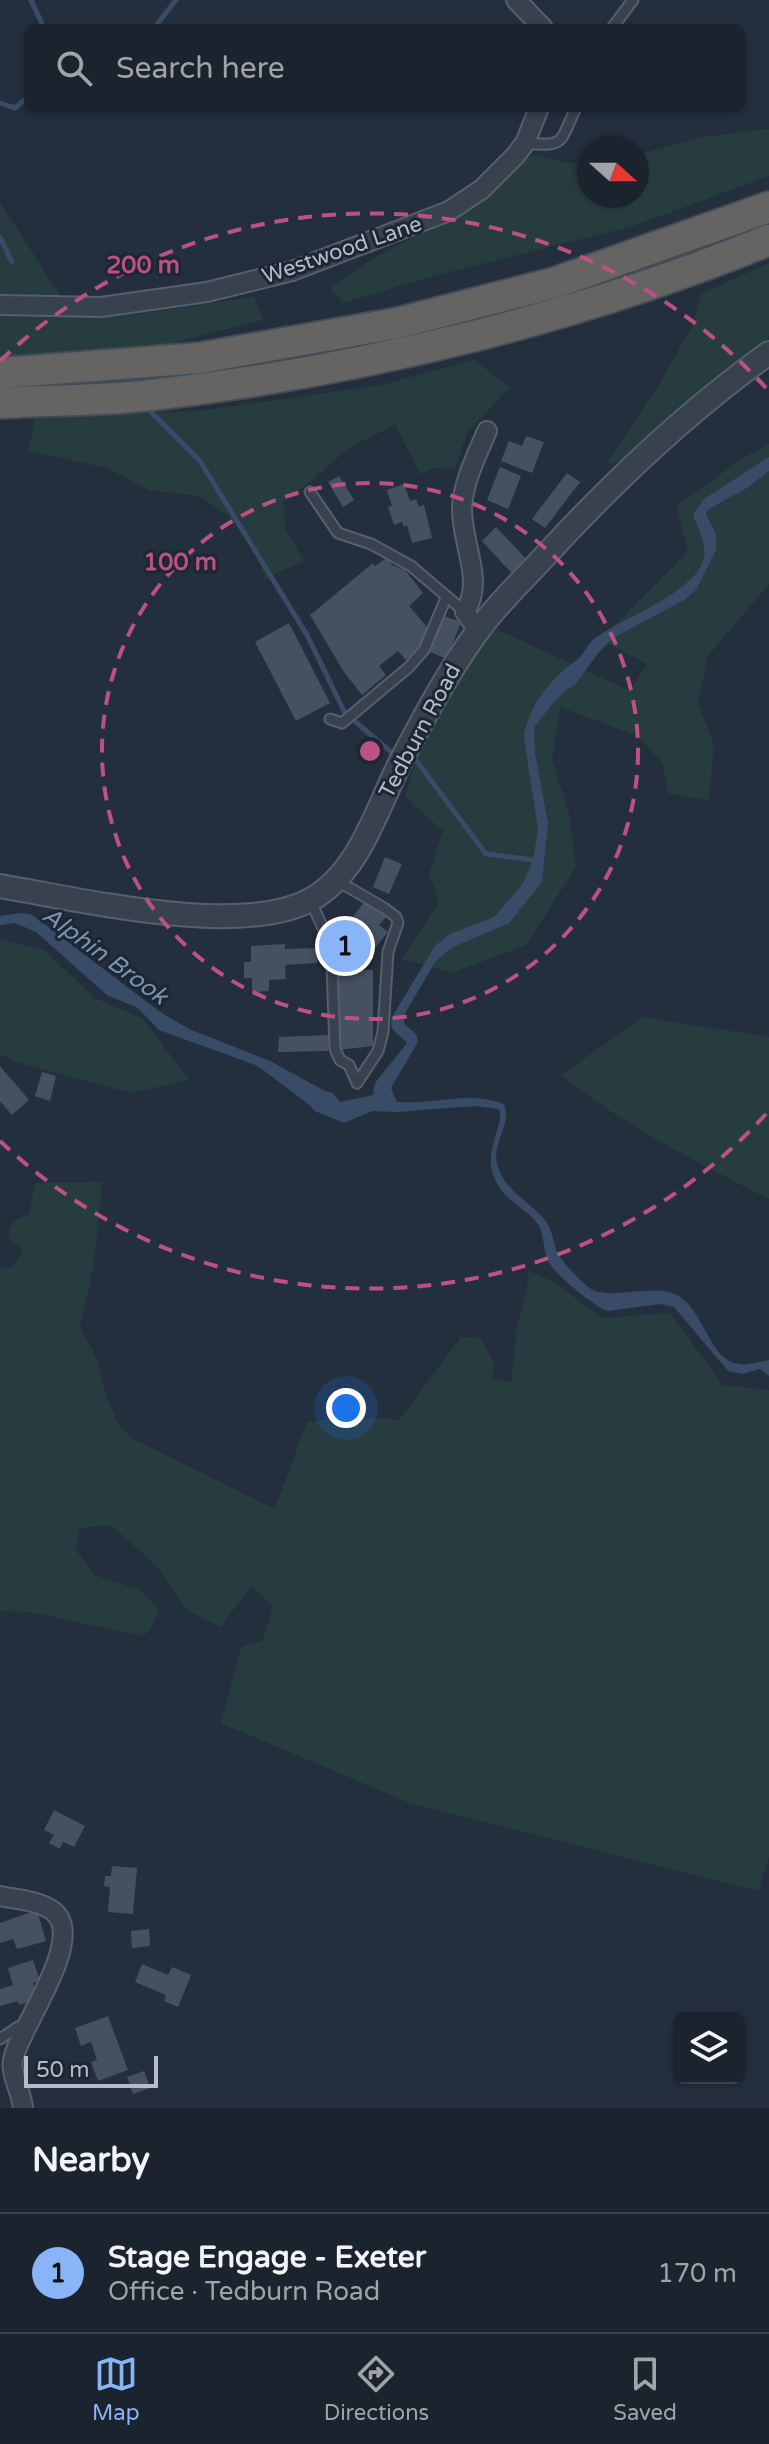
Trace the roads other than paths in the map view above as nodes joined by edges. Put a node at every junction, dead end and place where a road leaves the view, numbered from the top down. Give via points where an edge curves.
1 (516, 0) edge
2 (633, 0) edge
3 (539, 24) edge
4 (615, 24) edge
5 (537, 112) edge
6 (574, 112) edge
7 (525, 143) junction
8 (769, 207) edge
9 (769, 240) edge
10 (0, 305) edge
11 (769, 353) edge
12 (0, 373) edge
13 (0, 403) edge
14 (487, 431) dead end
15 (310, 492) dead end
16 (446, 598) junction
17 (472, 621) junction
18 (330, 719) dead end
19 (336, 880) junction
20 (0, 886) edge
21 (310, 900) junction
22 (0, 1896) edge
23 (28, 2026) junction
24 (0, 2039) edge
25 (23, 2108) edge

1 - 3 street
2 - 4 lane
5 - 7 street, Westwood Lane
6 - 7 lane via 559,142
7 - 10 street, Westwood Lane via 482,189 449,211 292,271 207,292 101,307
8 - 12 highway via 554,283 398,323 200,358
9 - 13 highway via 613,297 476,337 287,375 150,395
11 - 17 street, Tedburn Road via 650,451
14 - 17 street via 462,507 474,585
15 - 16 lane via 338,533 411,566
16 - 17 lane
16 - 18 lane via 424,650 409,667 342,723
17 - 19 street, Tedburn Road via 361,844
19 - 21 street, Tedburn Road
19 - 21 lane via 384,908 398,923 388,952 383,1032 378,1051 357,1083 335,1049 332,966
20 - 21 street, Tedburn Road via 207,916 258,914
22 - 23 street via 43,1905 57,1915 63,1929 54,1970
23 - 24 lane
23 - 25 street via 12,2061

